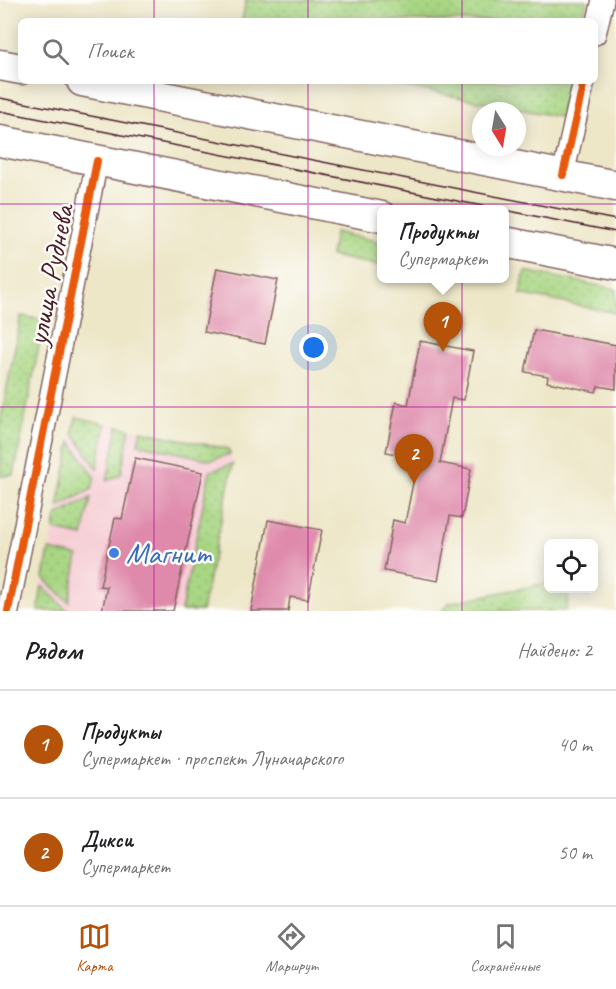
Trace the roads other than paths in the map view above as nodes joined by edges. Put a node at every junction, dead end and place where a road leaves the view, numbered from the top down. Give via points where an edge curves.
1 (603, 0) edge
2 (598, 21) edge
3 (0, 65) edge
4 (18, 68) edge
5 (97, 84) edge
6 (583, 84) edge
7 (0, 141) edge
8 (98, 160) junction
9 (563, 175) junction
10 (616, 186) edge
11 (377, 216) edge
12 (509, 243) edge
13 (616, 264) edge
14 (8, 611) edge

1 - 2 street
3 - 4 main road
5 - 9 main road
6 - 9 street
7 - 8 main road
8 - 11 main road
8 - 14 street, улица Руднева
9 - 10 main road
12 - 13 main road

